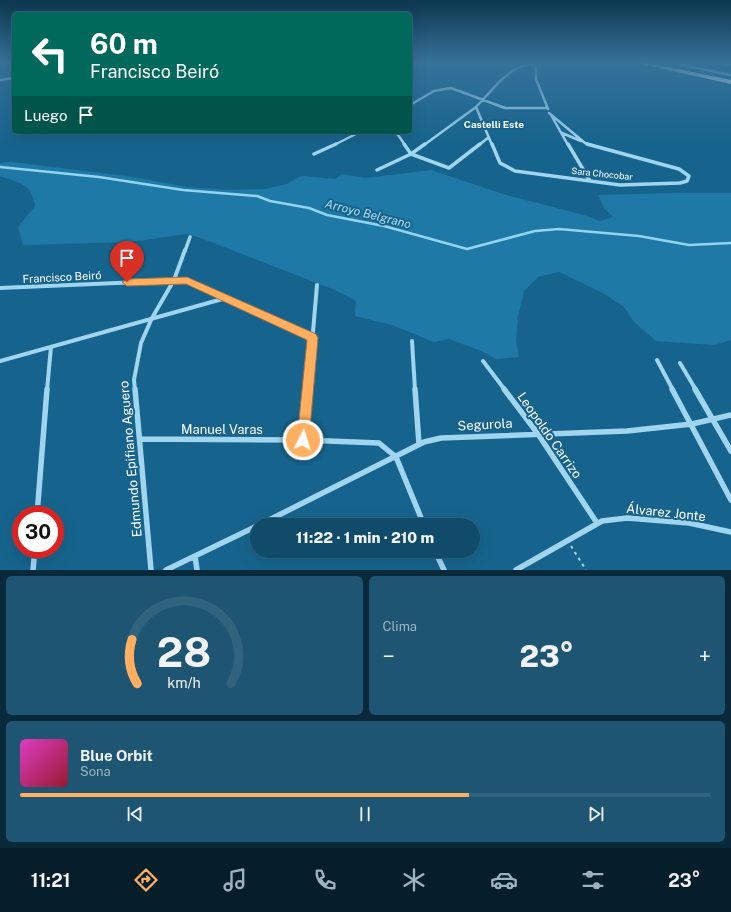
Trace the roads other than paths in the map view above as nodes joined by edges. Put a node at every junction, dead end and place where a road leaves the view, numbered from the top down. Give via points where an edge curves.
1 (442, 89) edge
2 (453, 89) edge
3 (494, 89) edge
4 (540, 89) edge
5 (484, 99) junction
6 (412, 104) edge
7 (476, 107) junction
8 (547, 108) junction
9 (549, 113) junction
10 (562, 133) junction
11 (356, 134) edge
12 (397, 134) edge
13 (489, 136) junction
14 (585, 143) junction
15 (314, 154) dead end
16 (411, 154) junction
17 (377, 170) dead end
18 (590, 181) junction
19 (190, 237) dead end
20 (174, 280) junction
21 (317, 285) dead end
22 (0, 288) edge
23 (16, 288) junction
24 (0, 292) edge
25 (226, 298) junction
26 (152, 318) junction
27 (312, 338) junction
28 (412, 342) dead end
29 (51, 347) junction
30 (657, 360) dead end
31 (0, 361) edge
32 (483, 361) dead end
33 (680, 363) dead end
34 (731, 415) edge
35 (714, 419) junction
36 (692, 424) junction
37 (538, 434) junction
38 (140, 439) junction
39 (303, 440) junction
40 (419, 444) junction
41 (731, 451) edge
42 (396, 457) junction
43 (731, 500) edge
44 (38, 506) edge
45 (272, 518) edge
46 (421, 518) edge
47 (597, 524) junction
48 (250, 529) edge
49 (731, 532) edge
50 (195, 556) junction
51 (34, 558) edge
52 (439, 558) edge
53 (33, 570) edge
54 (151, 570) edge
55 (166, 570) edge
56 (197, 570) edge
57 (444, 570) edge
58 (516, 570) edge

1 - 6 street via 436,89
2 - 5 street
3 - 5 street
4 - 8 street
5 - 7 street
5 - 8 street via 505,108
7 - 13 street
7 - 16 street
8 - 9 street
9 - 10 street
9 - 14 street
10 - 14 street
10 - 18 street
11 - 15 street
12 - 16 street
13 - 16 street via 449,168
13 - 18 street, Sara Chocobar via 500,163 515,170
14 - 18 street, Sara Chocobar via 678,169 689,176 687,181 680,183 628,185
16 - 17 street
19 - 20 street, Edmundo Epifiano Aguero
20 - 23 street, Francisco Beiró
20 - 25 street, Francisco Beiró via 187,280
20 - 26 street, Edmundo Epifiano Aguero
21 - 27 street
22 - 23 street, Francisco Beiró
23 - 24 street, Francisco Beiró
25 - 26 street
25 - 27 street, Francisco Beiró
26 - 29 street
26 - 38 street, Edmundo Epifiano Aguero via 141,343 134,380
27 - 39 street
28 - 40 street
29 - 31 street
29 - 44 street
30 - 36 street
32 - 37 street, Leopoldo Carrizo
33 - 35 street
34 - 35 street, Segurola
35 - 36 street, Segurola
35 - 41 street
36 - 37 street, Segurola via 627,431
36 - 43 street
37 - 40 street, Segurola via 441,438
37 - 47 street, Leopoldo Carrizo
38 - 39 street, Manuel Varas
38 - 54 street, Edmundo Epifiano Aguero
39 - 42 street, Manuel Varas via 379,443
40 - 42 street, Segurola
42 - 45 street, Segurola
42 - 46 street
47 - 49 street, Álvarez Jonte via 627,518 689,523
47 - 58 street, Álvarez Jonte
48 - 50 street, Segurola
50 - 55 street, Segurola
50 - 56 street
51 - 53 street
52 - 57 street

